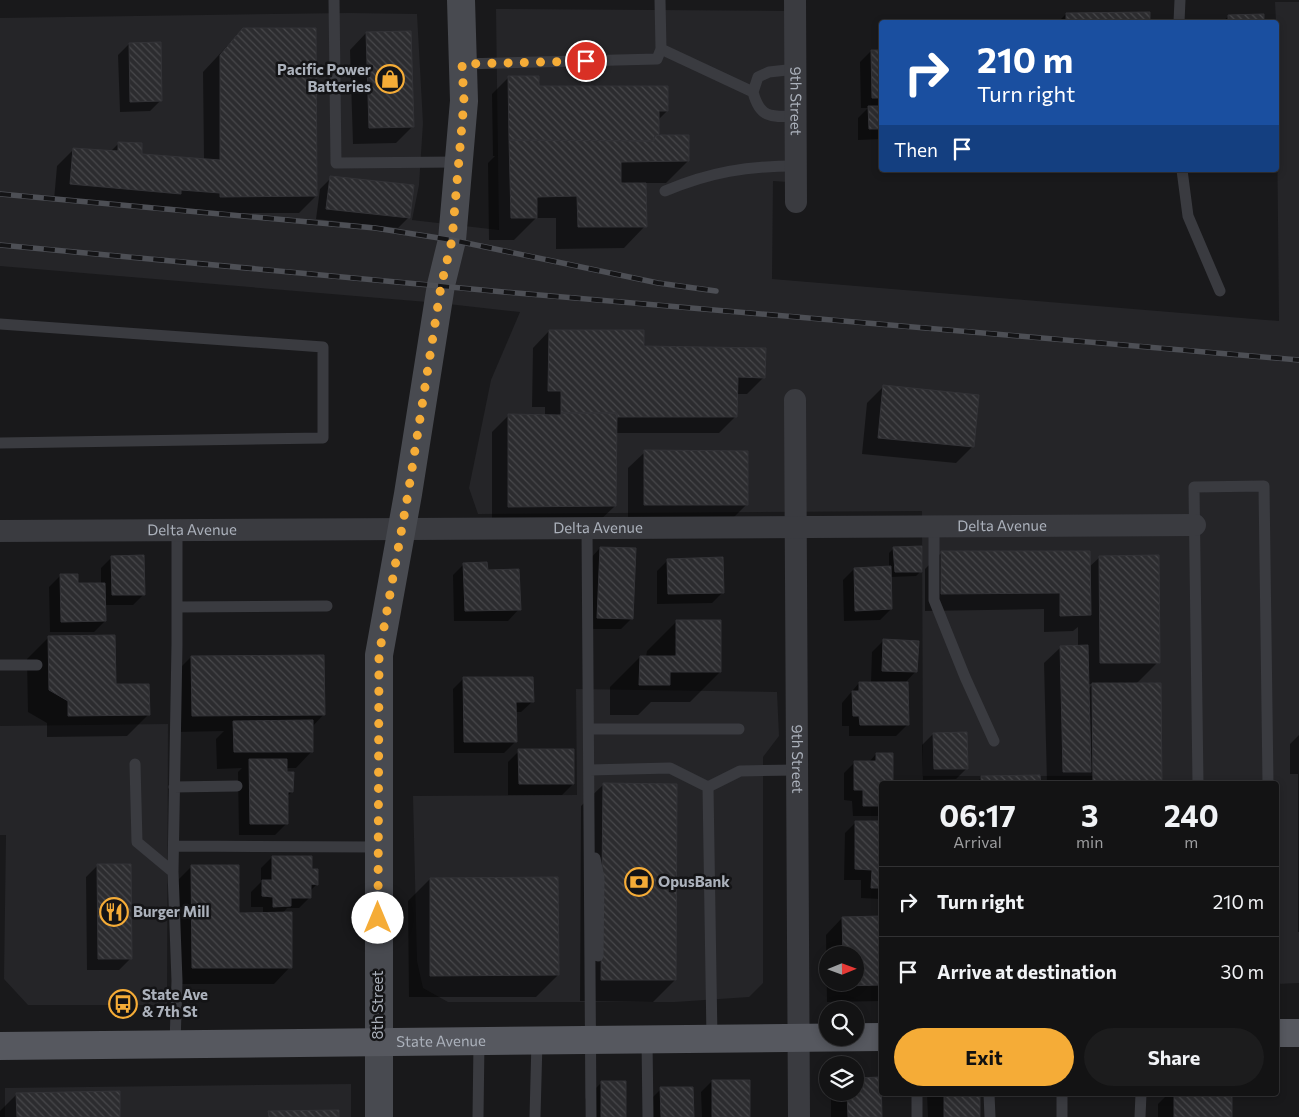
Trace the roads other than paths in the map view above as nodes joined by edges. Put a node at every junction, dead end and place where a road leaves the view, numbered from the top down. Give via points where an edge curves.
1 (334, 0) edge
2 (461, 0) edge
3 (660, 0) edge
4 (796, 0) edge
5 (1180, 0) edge
6 (1179, 20) edge
7 (661, 49) junction
8 (462, 64) junction
9 (796, 69) junction
10 (753, 92) junction
11 (796, 116) junction
12 (458, 162) junction
13 (796, 166) junction
14 (1182, 172) edge
15 (665, 191) dead end
16 (796, 202) dead end
17 (1220, 291) dead end
18 (0, 324) edge
19 (795, 400) dead end
20 (0, 443) edge
21 (1194, 525) junction
22 (934, 526) junction
23 (796, 527) junction
24 (587, 528) junction
25 (177, 530) junction
26 (402, 530) junction
27 (0, 531) edge
28 (328, 606) dead end
29 (177, 607) junction
30 (0, 665) edge
31 (37, 665) dead end
32 (589, 729) junction
33 (739, 729) dead end
34 (994, 741) dead end
35 (135, 764) dead end
36 (589, 770) junction
37 (797, 770) junction
38 (1198, 781) edge
39 (1268, 781) edge
40 (237, 786) dead end
41 (174, 787) junction
42 (708, 787) junction
43 (174, 846) junction
44 (378, 847) junction
45 (173, 872) junction
46 (1279, 1033) edge
47 (1299, 1033) edge
48 (879, 1037) edge
49 (798, 1038) junction
50 (712, 1039) junction
51 (591, 1040) junction
52 (647, 1040) junction
53 (537, 1041) junction
54 (378, 1042) junction
55 (479, 1042) junction
56 (175, 1044) junction
57 (0, 1046) edge
58 (916, 1096) edge
59 (989, 1096) edge
60 (1062, 1096) edge
61 (1141, 1096) edge
62 (379, 1117) edge
63 (478, 1117) edge
64 (535, 1117) edge
65 (591, 1117) edge
66 (648, 1117) edge
67 (799, 1117) edge
68 (917, 1117) edge
69 (990, 1117) edge
70 (1062, 1117) edge
71 (1140, 1117) edge

1 - 12 lane via 336,163
2 - 8 street, 8th Street
3 - 7 lane
4 - 9 street, 9th Street
5 - 6 lane
7 - 8 lane via 657,59
7 - 10 lane
8 - 12 street, 8th Street via 464,101
9 - 10 lane via 758,76
9 - 11 street, 9th Street
10 - 11 lane via 761,111 774,117
11 - 13 street, 9th Street
12 - 26 street, 8th Street via 452,240 441,286
13 - 15 lane via 729,170
13 - 16 street, 9th Street
14 - 17 lane via 1188,216
18 - 20 lane via 323,347 323,438
19 - 23 street, 9th Street
21 - 22 street, Delta Avenue
21 - 38 lane
21 - 39 lane via 1194,486 1264,486
22 - 23 street, Delta Avenue
22 - 34 lane via 934,600
23 - 24 street, Delta Avenue
23 - 37 street, 9th Street
24 - 26 street, Delta Avenue
24 - 32 lane
25 - 26 street, Delta Avenue
25 - 27 street, Delta Avenue
25 - 29 lane
26 - 44 street, 8th Street via 379,655
28 - 29 lane
29 - 41 lane
30 - 31 lane
32 - 33 lane
32 - 36 lane
35 - 45 lane via 137,842
36 - 42 lane via 670,768
36 - 51 lane via 590,834 599,878 598,967 591,988
37 - 42 lane via 740,771
37 - 49 street, 9th Street
40 - 41 lane
41 - 43 lane
42 - 50 lane
43 - 44 lane
43 - 45 lane
44 - 54 street, 8th Street
45 - 56 lane via 177,981
46 - 47 main road
48 - 49 main road, State Avenue
49 - 50 main road, State Avenue
49 - 67 street, 9th Street
50 - 52 main road, State Avenue
51 - 52 main road, State Avenue
51 - 53 main road, State Avenue
51 - 65 lane
52 - 66 lane
53 - 55 main road, State Avenue
53 - 64 lane
54 - 55 main road, State Avenue
54 - 56 main road, State Avenue
54 - 62 street, 8th Street
55 - 63 lane
56 - 57 main road, State Avenue
58 - 68 lane
59 - 69 lane
60 - 70 lane
61 - 71 lane

